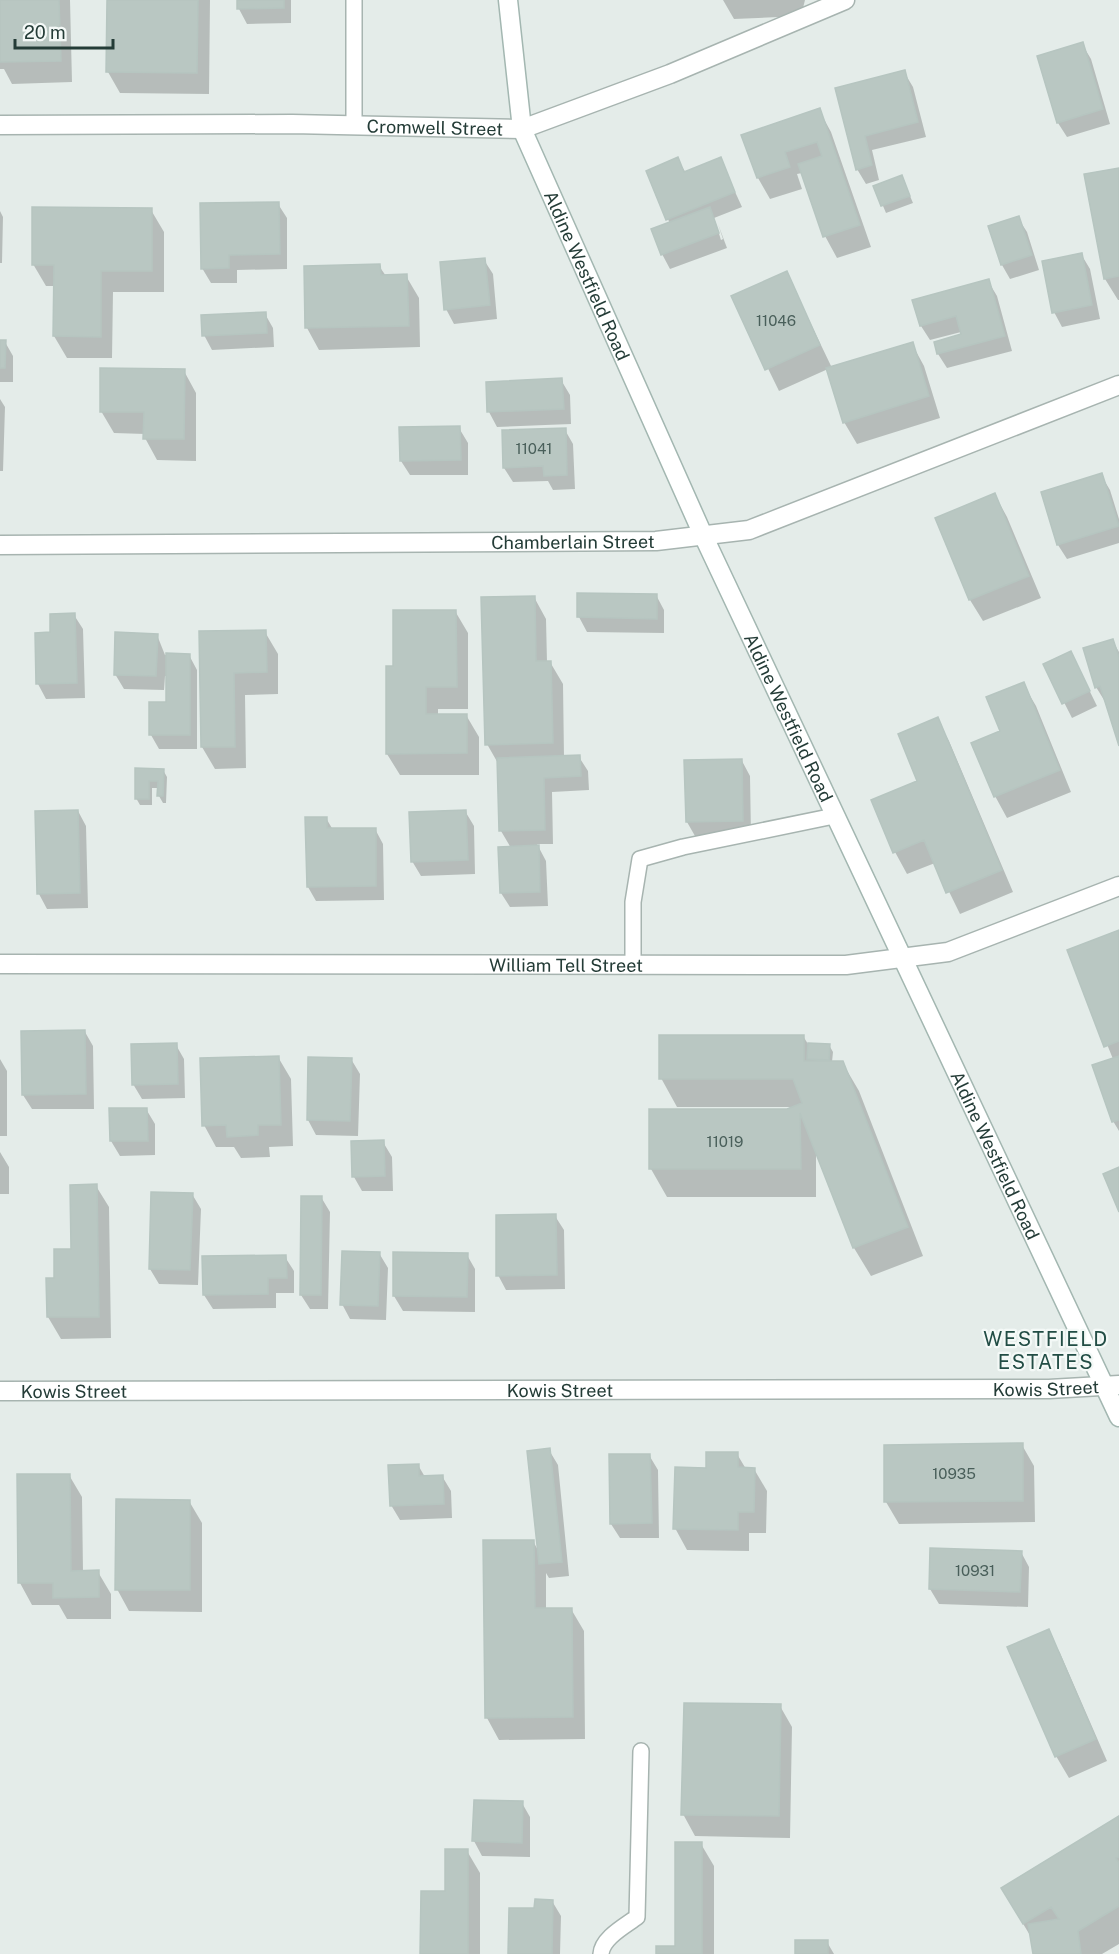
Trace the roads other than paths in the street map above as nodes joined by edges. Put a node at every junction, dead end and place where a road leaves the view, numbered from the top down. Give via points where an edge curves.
1 (354, 0) edge
2 (508, 0) edge
3 (844, 0) edge
4 (354, 124) junction
5 (0, 125) edge
6 (522, 129) junction
7 (1119, 385) edge
8 (703, 536) junction
9 (0, 545) edge
10 (834, 816) junction
11 (1119, 886) edge
12 (903, 959) junction
13 (0, 964) edge
14 (633, 964) junction
15 (1112, 1386) edge
16 (0, 1391) edge
17 (1119, 1417) edge
18 (641, 1750) dead end
19 (601, 1954) edge

1 - 4 lane
2 - 6 street, Aldine Westfield Road
3 - 6 street, Cromwell Street via 670,74
4 - 5 street, Cromwell Street
4 - 6 street, Cromwell Street
6 - 8 street, Aldine Westfield Road
7 - 8 street, Chamberlain Street via 749,530
8 - 9 street, Chamberlain Street via 656,541
8 - 10 street, Aldine Westfield Road
10 - 12 street, Aldine Westfield Road
10 - 14 lane via 640,859 633,902
11 - 12 street, William Tell Street via 948,952
12 - 14 street, William Tell Street via 846,965
12 - 15 street, Aldine Westfield Road
13 - 14 street, William Tell Street
15 - 16 street, Kowis Street
15 - 17 street, Aldine Westfield Road
18 - 19 lane via 637,1917 614,1934

